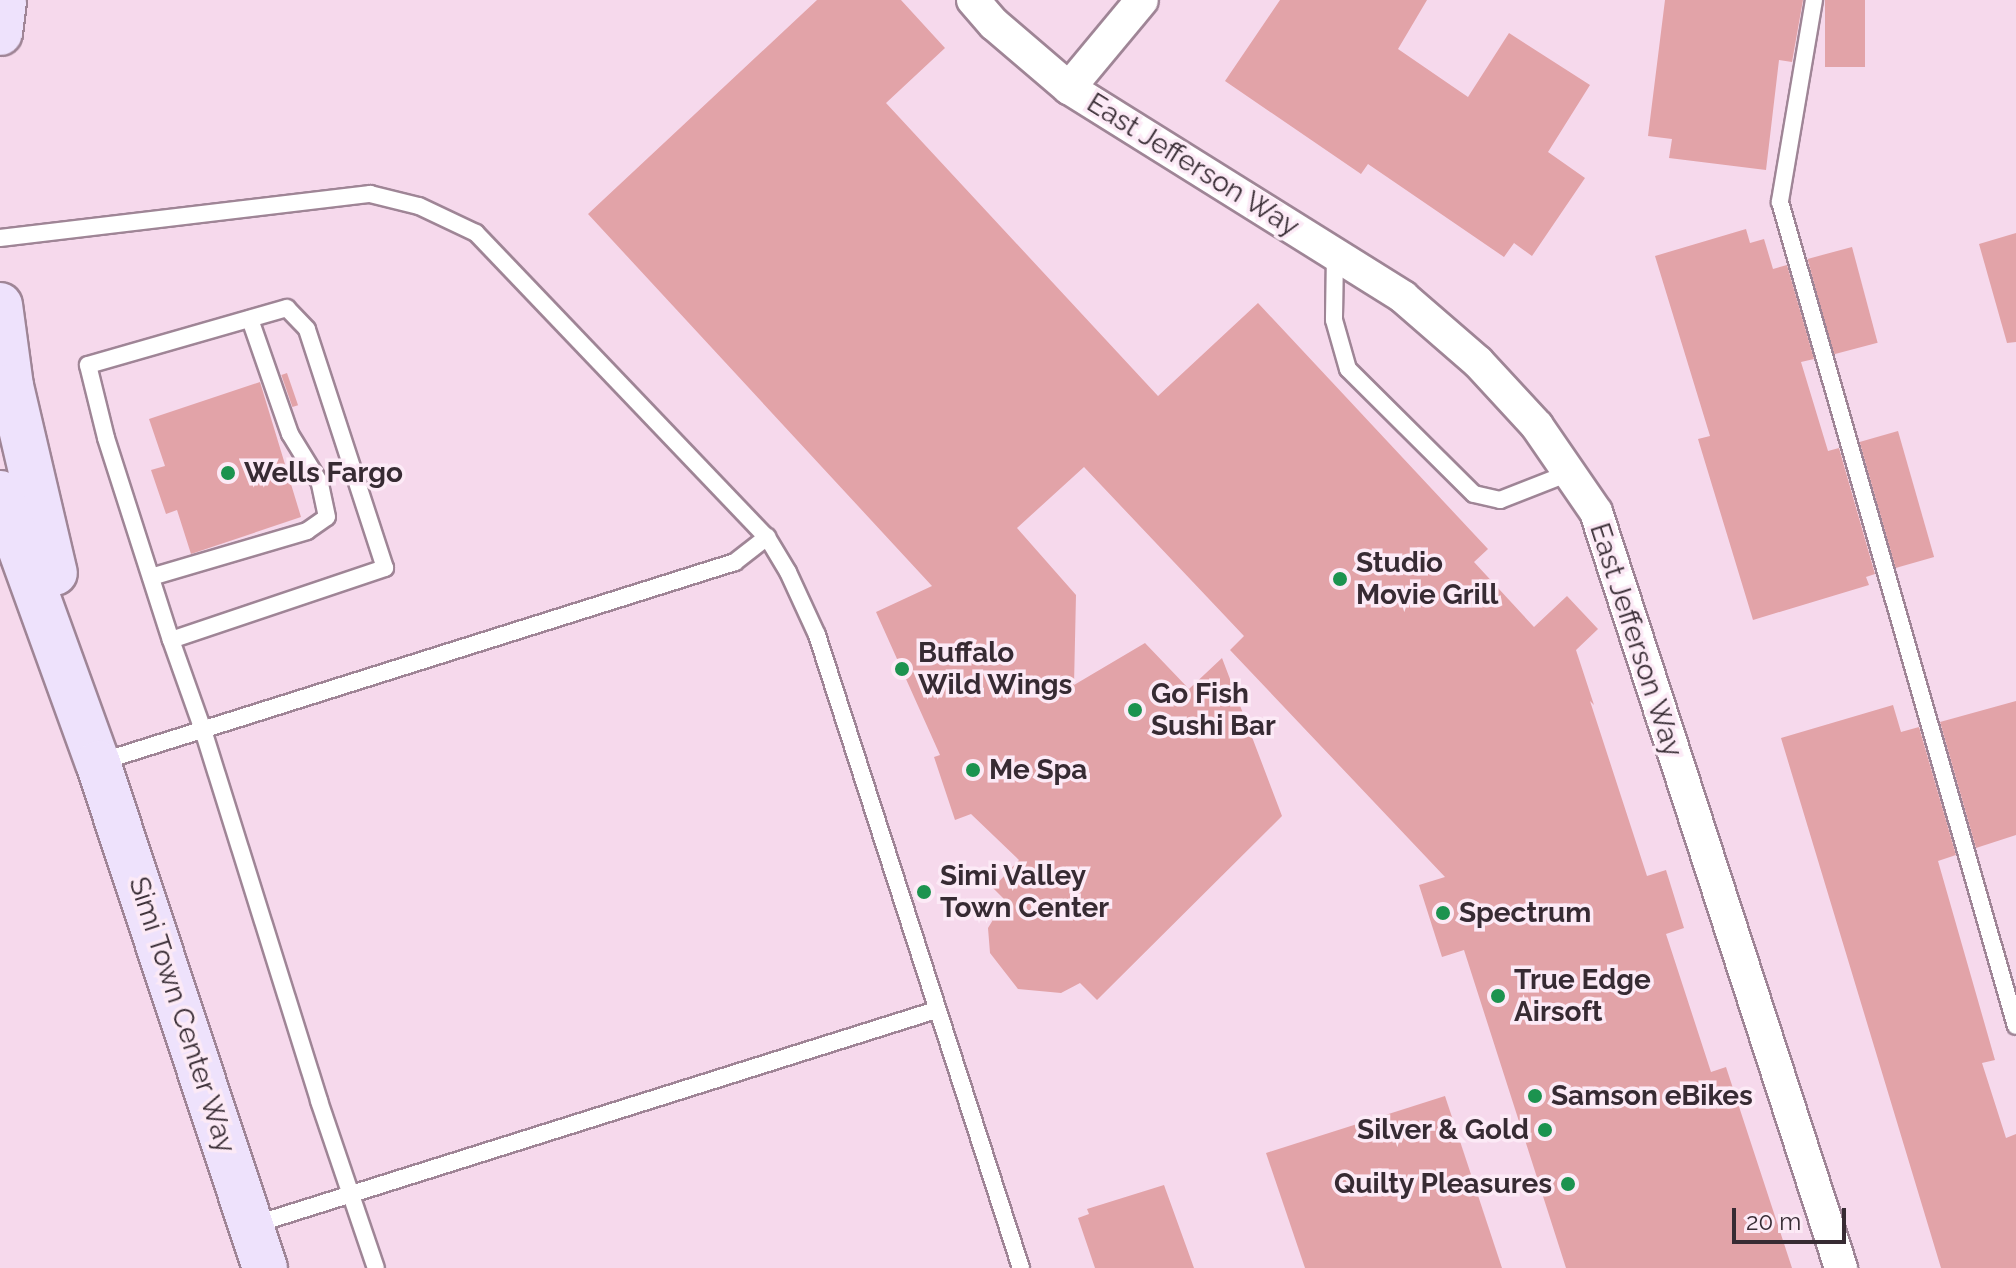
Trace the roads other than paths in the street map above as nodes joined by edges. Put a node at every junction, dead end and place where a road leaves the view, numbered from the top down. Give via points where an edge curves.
1 (4, 0) edge
2 (973, 0) edge
3 (1142, 0) edge
4 (1814, 0) edge
5 (0, 33) edge
6 (1069, 88) junction
7 (0, 238) edge
8 (1335, 254) junction
9 (0, 305) edge
10 (250, 319) junction
11 (1569, 473) junction
12 (0, 493) edge
13 (767, 537) junction
14 (151, 577) junction
15 (171, 640) junction
16 (203, 730) junction
17 (98, 763) junction
18 (936, 1010) junction
19 (2016, 1026) edge
20 (352, 1195) junction
21 (251, 1225) junction
22 (265, 1268) edge
23 (376, 1268) edge
24 (1021, 1268) edge
25 (1841, 1268) edge

1 - 5 street
2 - 6 street, East Jefferson Way
3 - 6 street
4 - 19 lane via 1780,202
6 - 8 street, East Jefferson Way
7 - 13 lane via 370,194 419,206 476,233
8 - 11 street, East Jefferson Way via 1403,297 1478,362 1537,426
8 - 11 lane via 1334,320 1348,369 1474,494 1500,500
9 - 17 street, Simi Town Center Way via 11,386
10 - 14 lane via 88,365
10 - 14 lane via 290,434 320,483 327,517 307,531
10 - 15 lane via 287,308 307,329 385,568
11 - 25 street, East Jefferson Way via 1596,512
12 - 17 street, Simi Town Center Way
13 - 16 lane via 735,562
13 - 18 lane via 817,635
14 - 15 lane
15 - 16 lane
16 - 17 lane
16 - 20 lane
17 - 21 street, Simi Town Center Way
18 - 20 lane
18 - 24 lane
20 - 21 lane
20 - 23 lane
21 - 22 street, Simi Town Center Way

